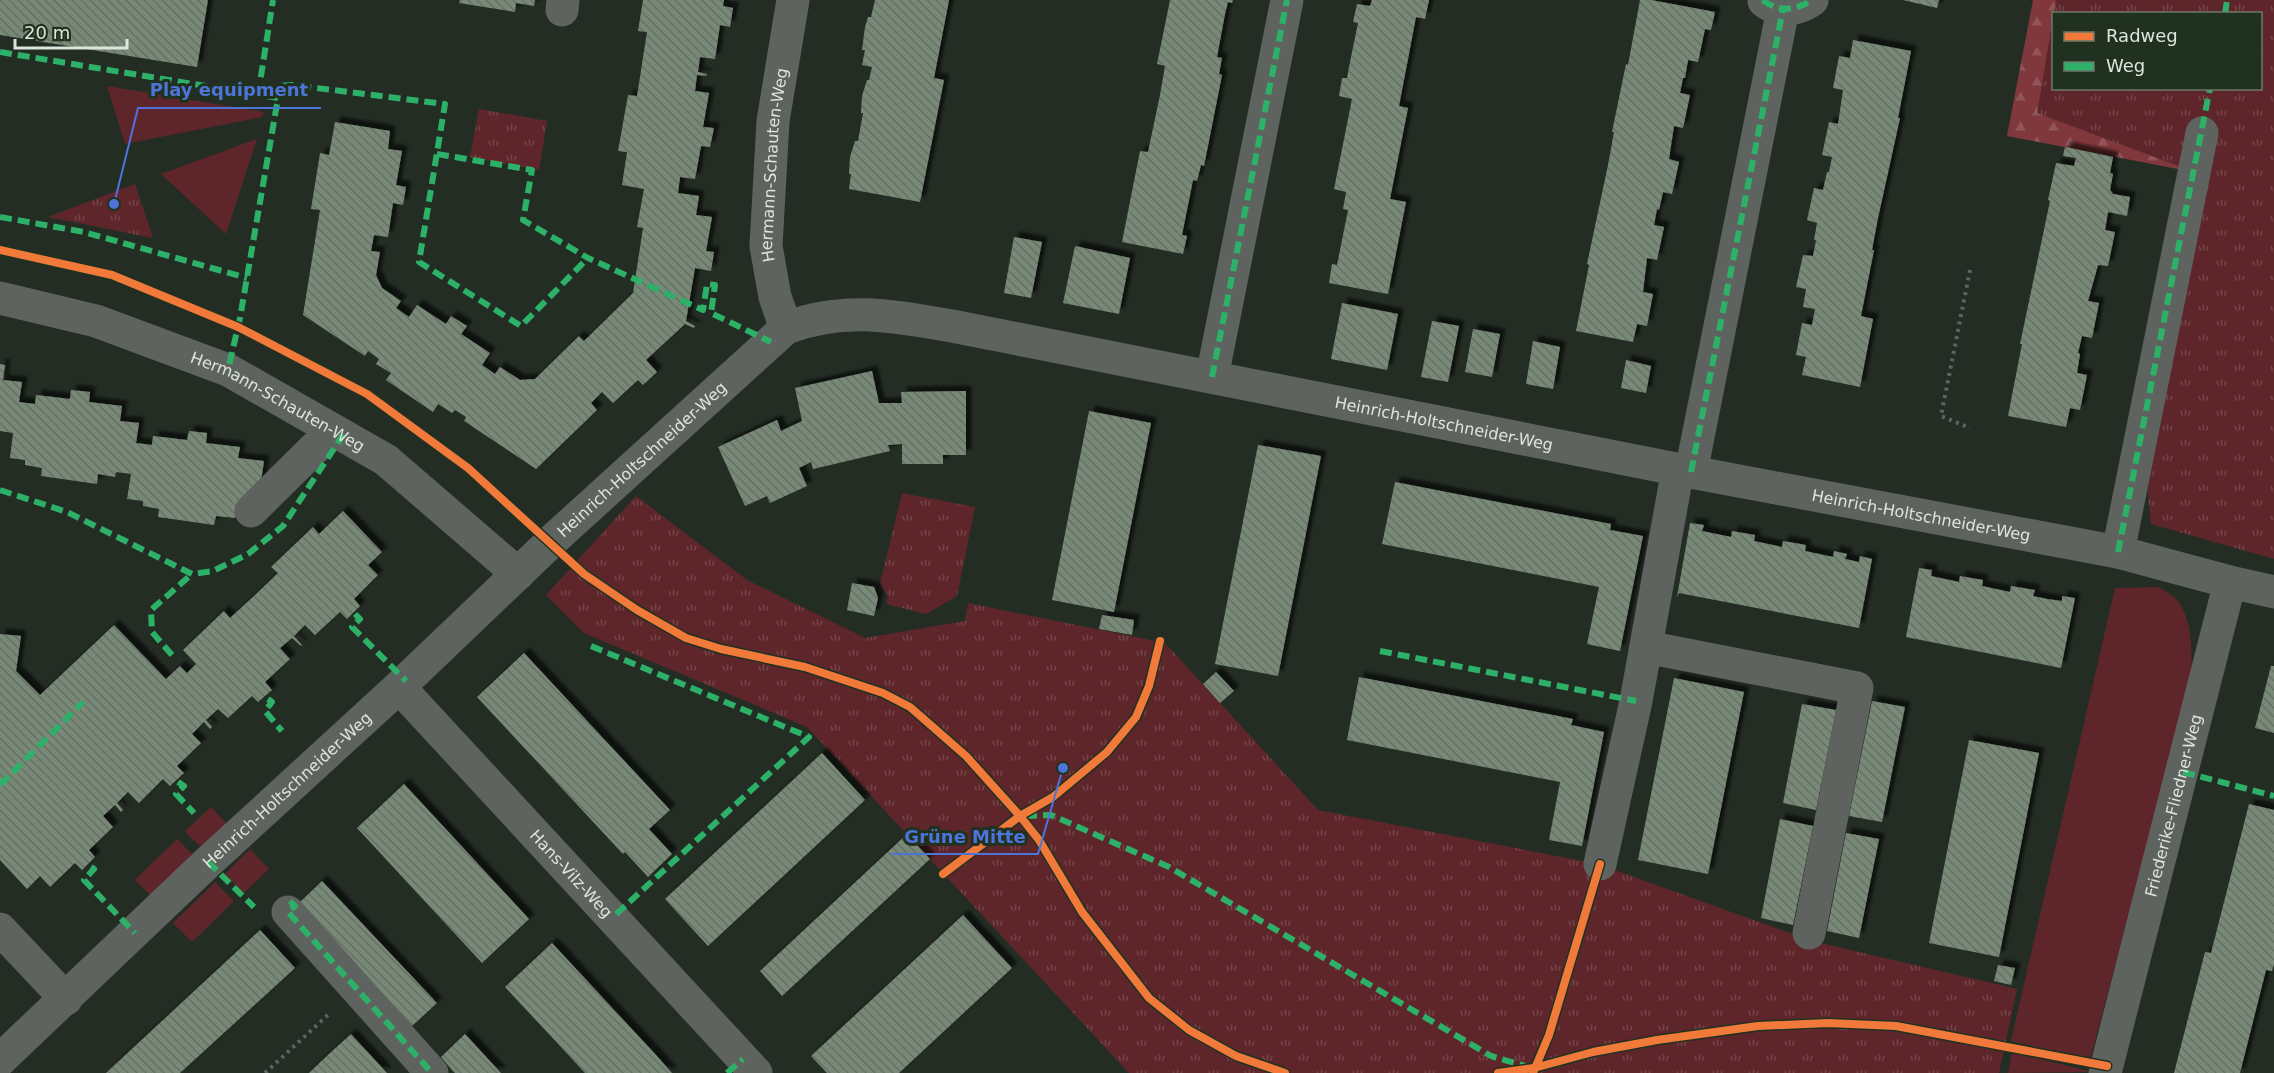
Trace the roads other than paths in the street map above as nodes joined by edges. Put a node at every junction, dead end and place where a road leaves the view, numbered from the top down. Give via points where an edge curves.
1 (794, 0) edge
2 (1287, 0) edge
3 (1786, 3) edge
4 (2202, 133) dead end
5 (0, 298) edge
6 (786, 328) junction
7 (1212, 377) junction
8 (333, 430) junction
9 (1684, 470) junction
10 (251, 511) dead end
11 (2118, 552) junction
12 (518, 574) junction
13 (2230, 582) junction
14 (2274, 592) edge
15 (1646, 647) junction
16 (399, 687) junction
17 (1600, 864) road end
18 (288, 912) dead end
19 (0, 929) edge
20 (1809, 933) dead end
21 (66, 999) junction
22 (0, 1060) edge
23 (742, 1068) edge
24 (432, 1073) edge
25 (2105, 1073) edge

1 - 6 street, Hermann-Schauten-Weg via 773,121 766,246 775,297
2 - 7 street
3 - 9 street
4 - 11 street
5 - 8 street, Hermann-Schauten-Weg via 96,321 228,370
6 - 7 street, Heinrich-Holtschneider-Weg via 838,315 884,314
6 - 12 street, Heinrich-Holtschneider-Weg
7 - 9 street, Heinrich-Holtschneider-Weg
8 - 10 street
8 - 12 street, Hermann-Schauten-Weg via 386,460
9 - 11 street, Heinrich-Holtschneider-Weg
9 - 15 street
11 - 13 street, Heinrich-Holtschneider-Weg
12 - 16 street, Heinrich-Holtschneider-Weg
13 - 14 street
13 - 25 street, Friederike-Fliedner-Weg
15 - 17 street
15 - 20 street via 1857,688
16 - 21 street, Heinrich-Holtschneider-Weg
16 - 23 street, Hans-Vilz-Weg
18 - 24 street
19 - 21 street
21 - 22 street, Heinrich-Holtschneider-Weg

